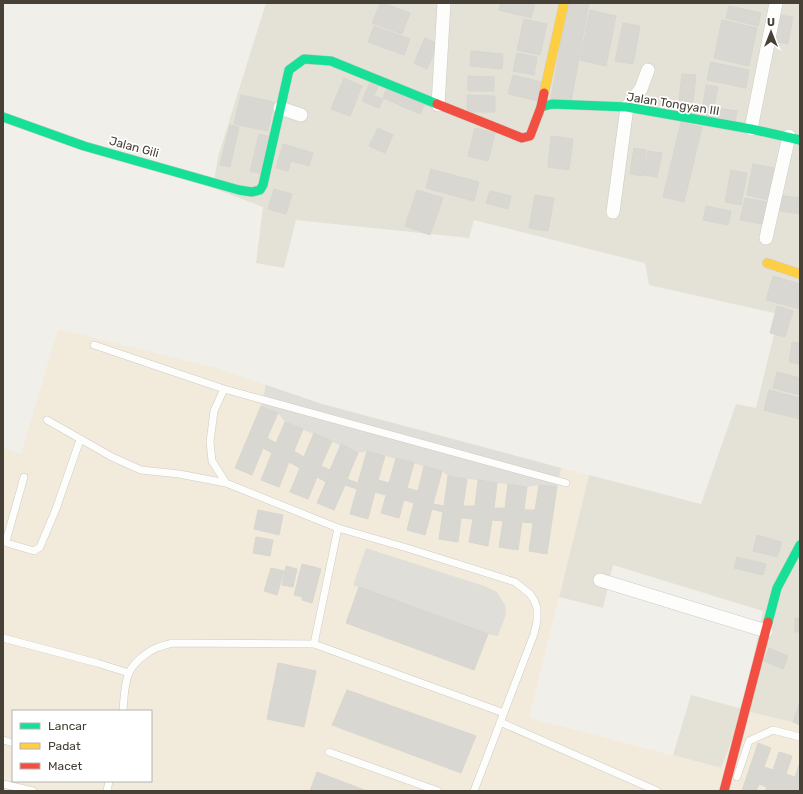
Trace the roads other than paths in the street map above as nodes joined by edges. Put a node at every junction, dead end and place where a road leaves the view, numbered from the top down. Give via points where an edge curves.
1 (444, 3) edge
2 (564, 3) edge
3 (776, 3) edge
4 (648, 70) dead end
5 (438, 105) junction
6 (541, 107) junction
7 (626, 107) junction
8 (280, 108) junction
9 (301, 115) dead end
10 (3, 117) edge
11 (751, 129) junction
12 (794, 138) edge
13 (612, 212) dead end
14 (766, 238) dead end
15 (767, 263) dead end
16 (800, 274) edge
17 (94, 346) dead end
18 (224, 389) junction
19 (47, 420) dead end
20 (80, 440) junction
21 (24, 477) dead end
22 (226, 483) junction
23 (566, 483) dead end
24 (338, 528) junction
25 (800, 545) edge
26 (600, 580) dead end
27 (766, 631) junction
28 (3, 638) edge
29 (314, 644) junction
30 (129, 673) junction
31 (123, 710) edge
32 (504, 713) junction
33 (500, 722) junction
34 (800, 737) edge
35 (329, 752) dead end
36 (3, 784) edge
37 (735, 784) dead end
38 (33, 791) edge
39 (438, 791) edge
40 (474, 791) edge
41 (657, 791) edge
42 (724, 791) edge

1 - 5 street
2 - 6 street
3 - 11 street
4 - 7 street via 641,90
5 - 6 street via 522,138 530,136
5 - 8 street via 331,61 304,59 289,70
6 - 7 street, Jalan Tongyan III via 552,104
7 - 11 street, Jalan Tongyan III
7 - 13 street
8 - 9 street
8 - 10 street, Jalan Gili via 264,185 260,190 252,192 84,146
11 - 12 street, Jalan Tongyan III
12 - 14 street
15 - 16 street
17 - 18 lane
18 - 22 lane via 214,411 210,442 212,461
18 - 23 lane
19 - 20 lane
20 - 21 lane via 56,509 40,547 34,551 6,541
20 - 22 lane via 141,470
22 - 24 lane
24 - 29 lane
24 - 32 lane via 514,582 530,594 537,608 537,621
25 - 27 street via 777,588
26 - 27 street
27 - 42 street
28 - 30 lane
29 - 30 lane via 172,644 156,648 133,666
29 - 32 lane
30 - 31 lane
32 - 33 lane
33 - 40 lane
33 - 41 lane
34 - 37 lane via 773,730 749,741
35 - 39 lane
36 - 38 lane

